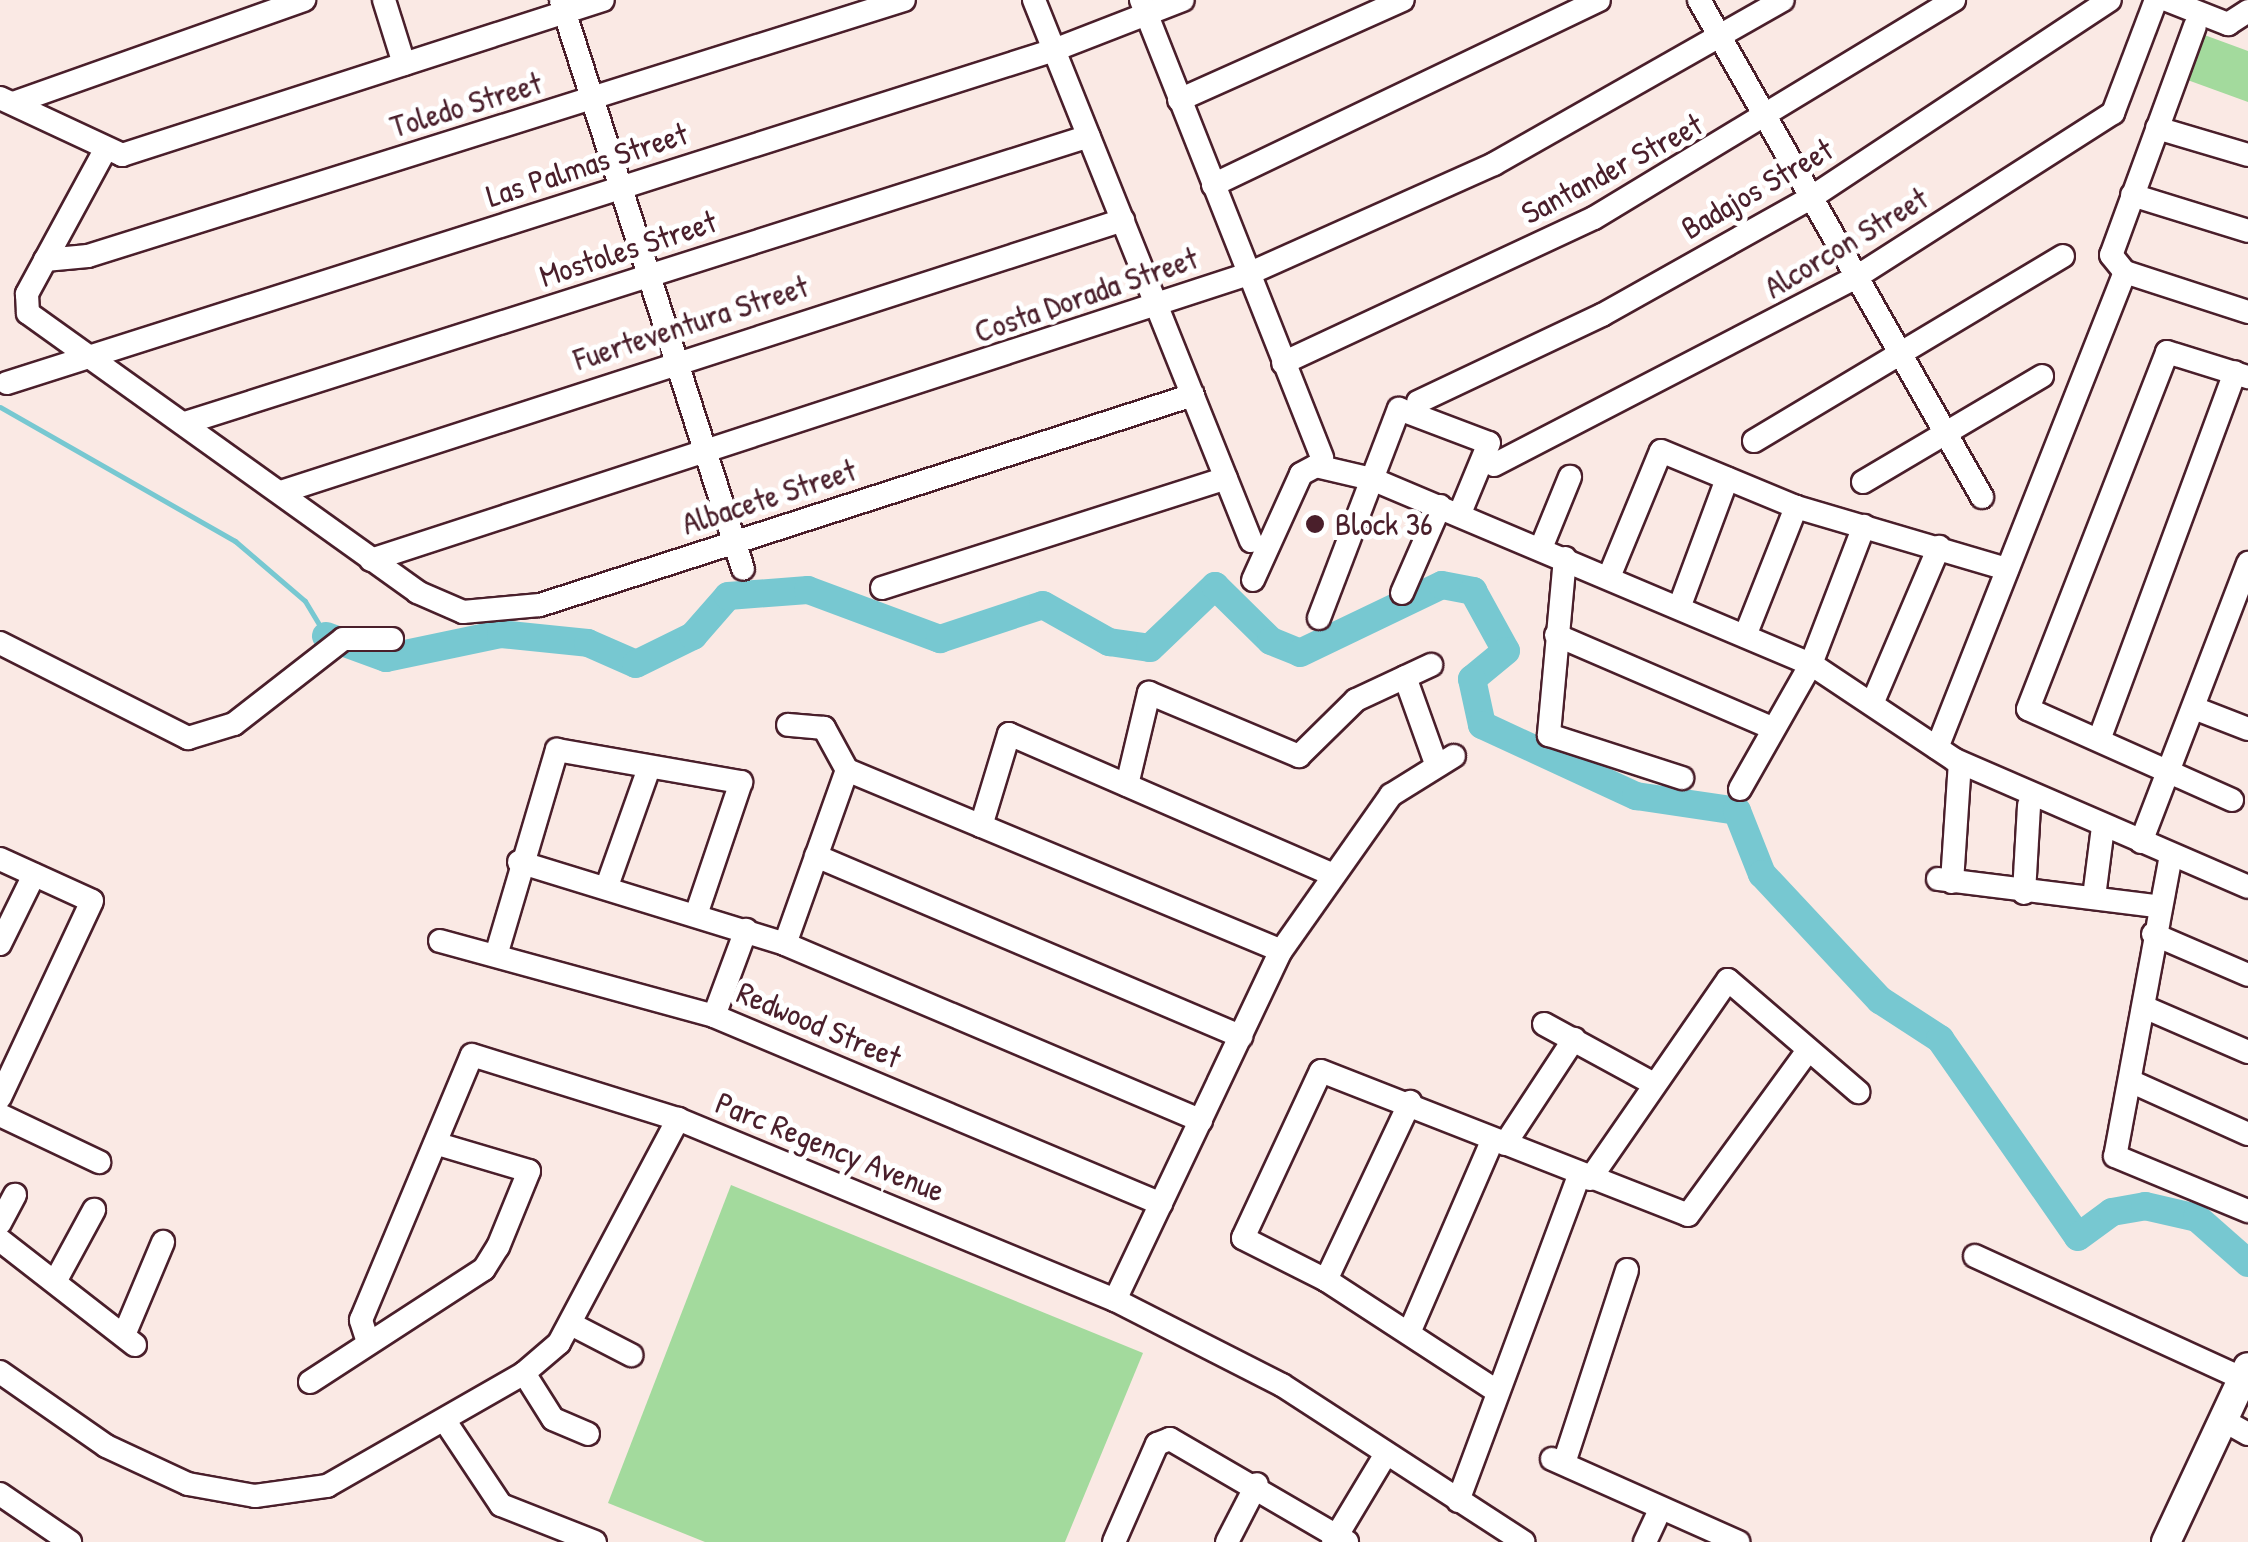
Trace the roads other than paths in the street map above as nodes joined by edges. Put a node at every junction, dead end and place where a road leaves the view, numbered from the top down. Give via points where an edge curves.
1 (304, 0) edge
2 (384, 0) edge
3 (603, 0) edge
4 (904, 0) edge
5 (1034, 0) edge
6 (1183, 0) edge
7 (1403, 0) edge
8 (1599, 0) edge
9 (1699, 0) edge
10 (1783, 0) edge
11 (1954, 0) edge
12 (2110, 0) edge
13 (2156, 0) edge
14 (2166, 0) edge
15 (563, 6) edge
16 (1144, 8) edge
17 (2248, 12) edge
18 (2194, 26) dead end
19 (1722, 40) junction
20 (1054, 50) junction
21 (404, 64) junction
22 (593, 99) junction
23 (6, 100) edge
24 (1179, 100) junction
25 (1768, 120) junction
26 (2157, 128) junction
27 (1089, 136) junction
28 (104, 152) junction
29 (2248, 155) edge
30 (1213, 185) junction
31 (622, 188) junction
32 (2132, 195) junction
33 (1812, 197) junction
34 (1122, 220) junction
35 (2248, 231) edge
36 (2063, 256) dead end
37 (44, 260) junction
38 (2125, 272) junction
39 (1248, 274) junction
40 (1858, 276) junction
41 (650, 277) junction
42 (1158, 308) junction
43 (2248, 312) edge
44 (92, 356) junction
45 (1903, 356) junction
46 (677, 361) junction
47 (1283, 363) junction
48 (2242, 374) edge
49 (2042, 376) dead end
50 (7, 383) dead end
51 (1193, 395) junction
52 (1418, 402) dead end
53 (185, 423) junction
54 (1947, 436) junction
55 (1754, 440) dead end
56 (707, 453) junction
57 (1322, 458) dead end
58 (1494, 464) dead end
59 (1570, 477) dead end
60 (1226, 478) junction
61 (1727, 478) junction
62 (1372, 479) junction
63 (1862, 482) dead end
64 (282, 492) junction
65 (1982, 497) dead end
66 (1796, 507) junction
67 (1450, 510) junction
68 (1864, 526) junction
69 (1251, 541) dead end
70 (736, 542) junction
71 (1939, 546) junction
72 (1541, 548) junction
73 (1565, 558) junction
74 (371, 560) junction
75 (2248, 563) edge
76 (744, 569) dead end
77 (2007, 569) junction
78 (1610, 578) junction
79 (1253, 580) dead end
80 (882, 588) dead end
81 (1402, 593) dead end
82 (1679, 608) junction
83 (1319, 618) dead end
84 (2225, 622) junction
85 (2248, 632) edge
86 (1556, 635) junction
87 (1744, 636) junction
88 (392, 638) dead end
89 (0, 642) edge
90 (1811, 664) junction
91 (1431, 665) dead end
92 (1405, 678) junction
93 (1872, 704) junction
94 (2194, 708) junction
95 (788, 725) dead end
96 (1774, 729) junction
97 (2248, 729) edge
98 (2099, 740) junction
99 (1953, 759) junction
100 (649, 768) junction
101 (847, 770) junction
102 (2170, 774) junction
103 (1682, 778) dead end
104 (1127, 785) junction
105 (1740, 788) dead end
106 (2232, 800) dead end
107 (2029, 805) junction
108 (981, 826) junction
109 (2102, 832) junction
110 (2141, 842) junction
111 (816, 856) junction
112 (0, 859) edge
113 (2169, 860) junction
114 (518, 862) junction
115 (34, 874) junction
116 (1331, 874) junction
117 (606, 886) junction
118 (2248, 888) edge
119 (2024, 893) junction
120 (2094, 897) junction
121 (2248, 900) edge
122 (2154, 906) junction
123 (697, 912) junction
124 (746, 930) junction
125 (2154, 934) junction
126 (440, 941) dead end
127 (0, 944) edge
128 (784, 944) junction
129 (1281, 951) junction
130 (498, 952) junction
131 (2248, 974) edge
132 (2144, 1007) junction
133 (714, 1016) junction
134 (1544, 1024) dead end
135 (1241, 1036) junction
136 (1574, 1039) junction
137 (1807, 1052) junction
138 (2248, 1052) edge
139 (2130, 1081) junction
140 (1654, 1084) junction
141 (1858, 1092) dead end
142 (0, 1097) edge
143 (1410, 1102) junction
144 (0, 1114) edge
145 (678, 1119) junction
146 (1201, 1121) junction
147 (2248, 1134) edge
148 (1499, 1142) junction
149 (438, 1144) junction
150 (99, 1162) dead end
151 (1584, 1178) junction
152 (14, 1195) dead end
153 (1161, 1204) junction
154 (94, 1210) dead end
155 (2248, 1210) edge
156 (0, 1223) edge
157 (0, 1240) edge
158 (163, 1242) dead end
159 (1975, 1256) dead end
160 (1627, 1270) dead end
161 (56, 1280) junction
162 (1326, 1280) junction
163 (1115, 1300) junction
164 (571, 1324) junction
165 (1409, 1333) junction
166 (367, 1338) junction
167 (631, 1355) dead end
168 (0, 1372) edge
169 (2245, 1372) edge
170 (524, 1373) junction
171 (310, 1382) dead end
172 (1495, 1390) junction
173 (445, 1421) junction
174 (2240, 1428) edge
175 (588, 1434) dead end
176 (1384, 1457) junction
177 (1257, 1484) junction
178 (0, 1494) edge
179 (1458, 1502) junction
180 (1659, 1512) junction
181 (586, 1540) edge
182 (1339, 1540) edge
183 (69, 1542) edge
184 (1114, 1542) edge
185 (1227, 1542) edge
186 (1524, 1542) edge
187 (1644, 1542) edge
188 (1738, 1542) edge
189 (2166, 1542) edge

1 - 23 street
2 - 21 street
3 - 15 street
4 - 22 street, Toledo Street
5 - 20 street
6 - 16 street, Las Palmas Street
7 - 24 street
8 - 30 street
9 - 19 street
10 - 19 street, Costa Dorada Street
11 - 25 street, Santander Street
12 - 33 street, Badajos Street
13 - 40 street, Alcorcon Street via 2113,113
14 - 17 street via 2228,24
15 - 21 street
15 - 22 street
16 - 20 street, Las Palmas Street
16 - 24 street
18 - 26 street
19 - 25 street
19 - 39 street, Costa Dorada Street via 1494,164
20 - 27 street
20 - 31 street, Las Palmas Street
21 - 28 street via 130,153
22 - 31 street
22 - 37 street, Toledo Street via 88,256
23 - 28 street
24 - 30 street
25 - 33 street
25 - 47 street, Santander Street via 1594,218
26 - 29 street
26 - 32 street
27 - 34 street
27 - 41 street, Mostoles Street
28 - 37 street
30 - 39 street
31 - 41 street
31 - 44 street, Las Palmas Street
32 - 35 street
32 - 38 street via 2111,254
33 - 40 street
33 - 52 street, Badajos Street via 1602,314
34 - 42 street
34 - 46 street, Fuerteventura Street
36 - 45 street
37 - 44 street, Albacete Street via 28,313
38 - 43 street
38 - 77 street
39 - 42 street, Costa Dorada Street
39 - 47 street
40 - 45 street
40 - 58 street, Alcorcon Street
41 - 46 street
41 - 53 street, Mostoles Street
42 - 51 street
42 - 56 street, Costa Dorada Street
44 - 50 street, Las Palmas Street
44 - 53 street, Albacete Street
45 - 54 street
45 - 55 street
46 - 56 street
46 - 64 street, Fuerteventura Street
47 - 57 street
48 - 98 street
48 - 98 street via 2168,352 2028,708
49 - 54 street
51 - 60 street
51 - 70 street, Albacete Street
53 - 64 street, Albacete Street
54 - 63 street
54 - 65 street
56 - 70 street
56 - 74 street, Costa Dorada Street
59 - 72 street
60 - 69 street
60 - 80 street
61 - 66 street
61 - 78 street via 1656,452
61 - 82 street
62 - 67 street
62 - 67 street via 1399,409 1486,440
62 - 79 street via 1316,466 1301,474
62 - 83 street
64 - 74 street, Albacete Street
66 - 68 street
66 - 87 street
67 - 72 street
67 - 81 street
68 - 71 street
68 - 90 street
70 - 74 street, Albacete Street via 494,614 439,604
70 - 76 street
71 - 77 street
71 - 93 street
72 - 73 street
73 - 78 street
73 - 86 street
75 - 84 street
77 - 99 street
78 - 82 street
82 - 87 street
84 - 85 street
84 - 94 street
86 - 96 street
86 - 103 street via 1552,739
87 - 90 street
88 - 89 street via 334,644 234,724 188,738
90 - 93 street
90 - 96 street
91 - 92 street
92 - 104 street via 1356,700 1299,756 1149,694
92 - 116 street via 1445,758 1391,795
93 - 99 street
94 - 97 street
94 - 102 street
95 - 101 street via 824,728
96 - 105 street
98 - 102 street
99 - 107 street
99 - 109 street
99 - 119 street via 1945,881
100 - 114 street via 557,750
100 - 117 street
100 - 123 street via 743,786
101 - 108 street
101 - 111 street
102 - 106 street
102 - 110 street
104 - 108 street via 1009,734
104 - 116 street
107 - 109 street
107 - 119 street
108 - 129 street
109 - 110 street
109 - 113 street
109 - 120 street
110 - 113 street
111 - 128 street
111 - 135 street
112 - 115 street
113 - 118 street
113 - 121 street
113 - 122 street
114 - 117 street
114 - 130 street
115 - 127 street
115 - 142 street via 92,900
116 - 129 street
117 - 123 street
119 - 120 street
120 - 122 street
122 - 125 street
123 - 124 street
124 - 128 street
124 - 133 street
125 - 131 street
125 - 132 street
126 - 130 street, Redwood Street
128 - 146 street
129 - 135 street
130 - 133 street, Redwood Street
132 - 138 street
132 - 139 street
133 - 153 street, Redwood Street
134 - 136 street
135 - 146 street
136 - 140 street
136 - 148 street
137 - 140 street via 1728,980
137 - 141 street
137 - 151 street via 1692,1214
139 - 147 street
139 - 155 street via 2114,1156
140 - 151 street
143 - 148 street
143 - 162 street
143 - 162 street via 1323,1069 1244,1238
144 - 150 street
145 - 149 street via 472,1055
145 - 163 street, Parc Regency Avenue
145 - 164 street, Parc Regency Avenue
146 - 153 street
148 - 151 street
148 - 165 street
149 - 166 street via 361,1320
149 - 166 street via 520,1167 530,1182 484,1270 389,1334
151 - 172 street
152 - 156 street
153 - 163 street
154 - 161 street
157 - 161 street
158 - 161 street via 130,1340
159 - 169 street
160 - 180 street via 1558,1461
162 - 165 street
163 - 176 street, Parc Regency Avenue via 1282,1384
164 - 167 street
164 - 170 street, Parc Regency Avenue
165 - 172 street
166 - 171 street
168 - 173 street, Parc Regency Avenue via 106,1446 232,1495 327,1486
169 - 174 main road
170 - 173 street, Parc Regency Avenue
170 - 175 street via 552,1418
172 - 179 street
173 - 181 street via 501,1506
174 - 189 main road
176 - 179 street, Parc Regency Avenue
176 - 182 street
177 - 182 street
177 - 184 street via 1185,1441 1158,1444
177 - 185 street
178 - 183 street
179 - 186 street, Parc Regency Avenue
180 - 187 street
180 - 188 street

